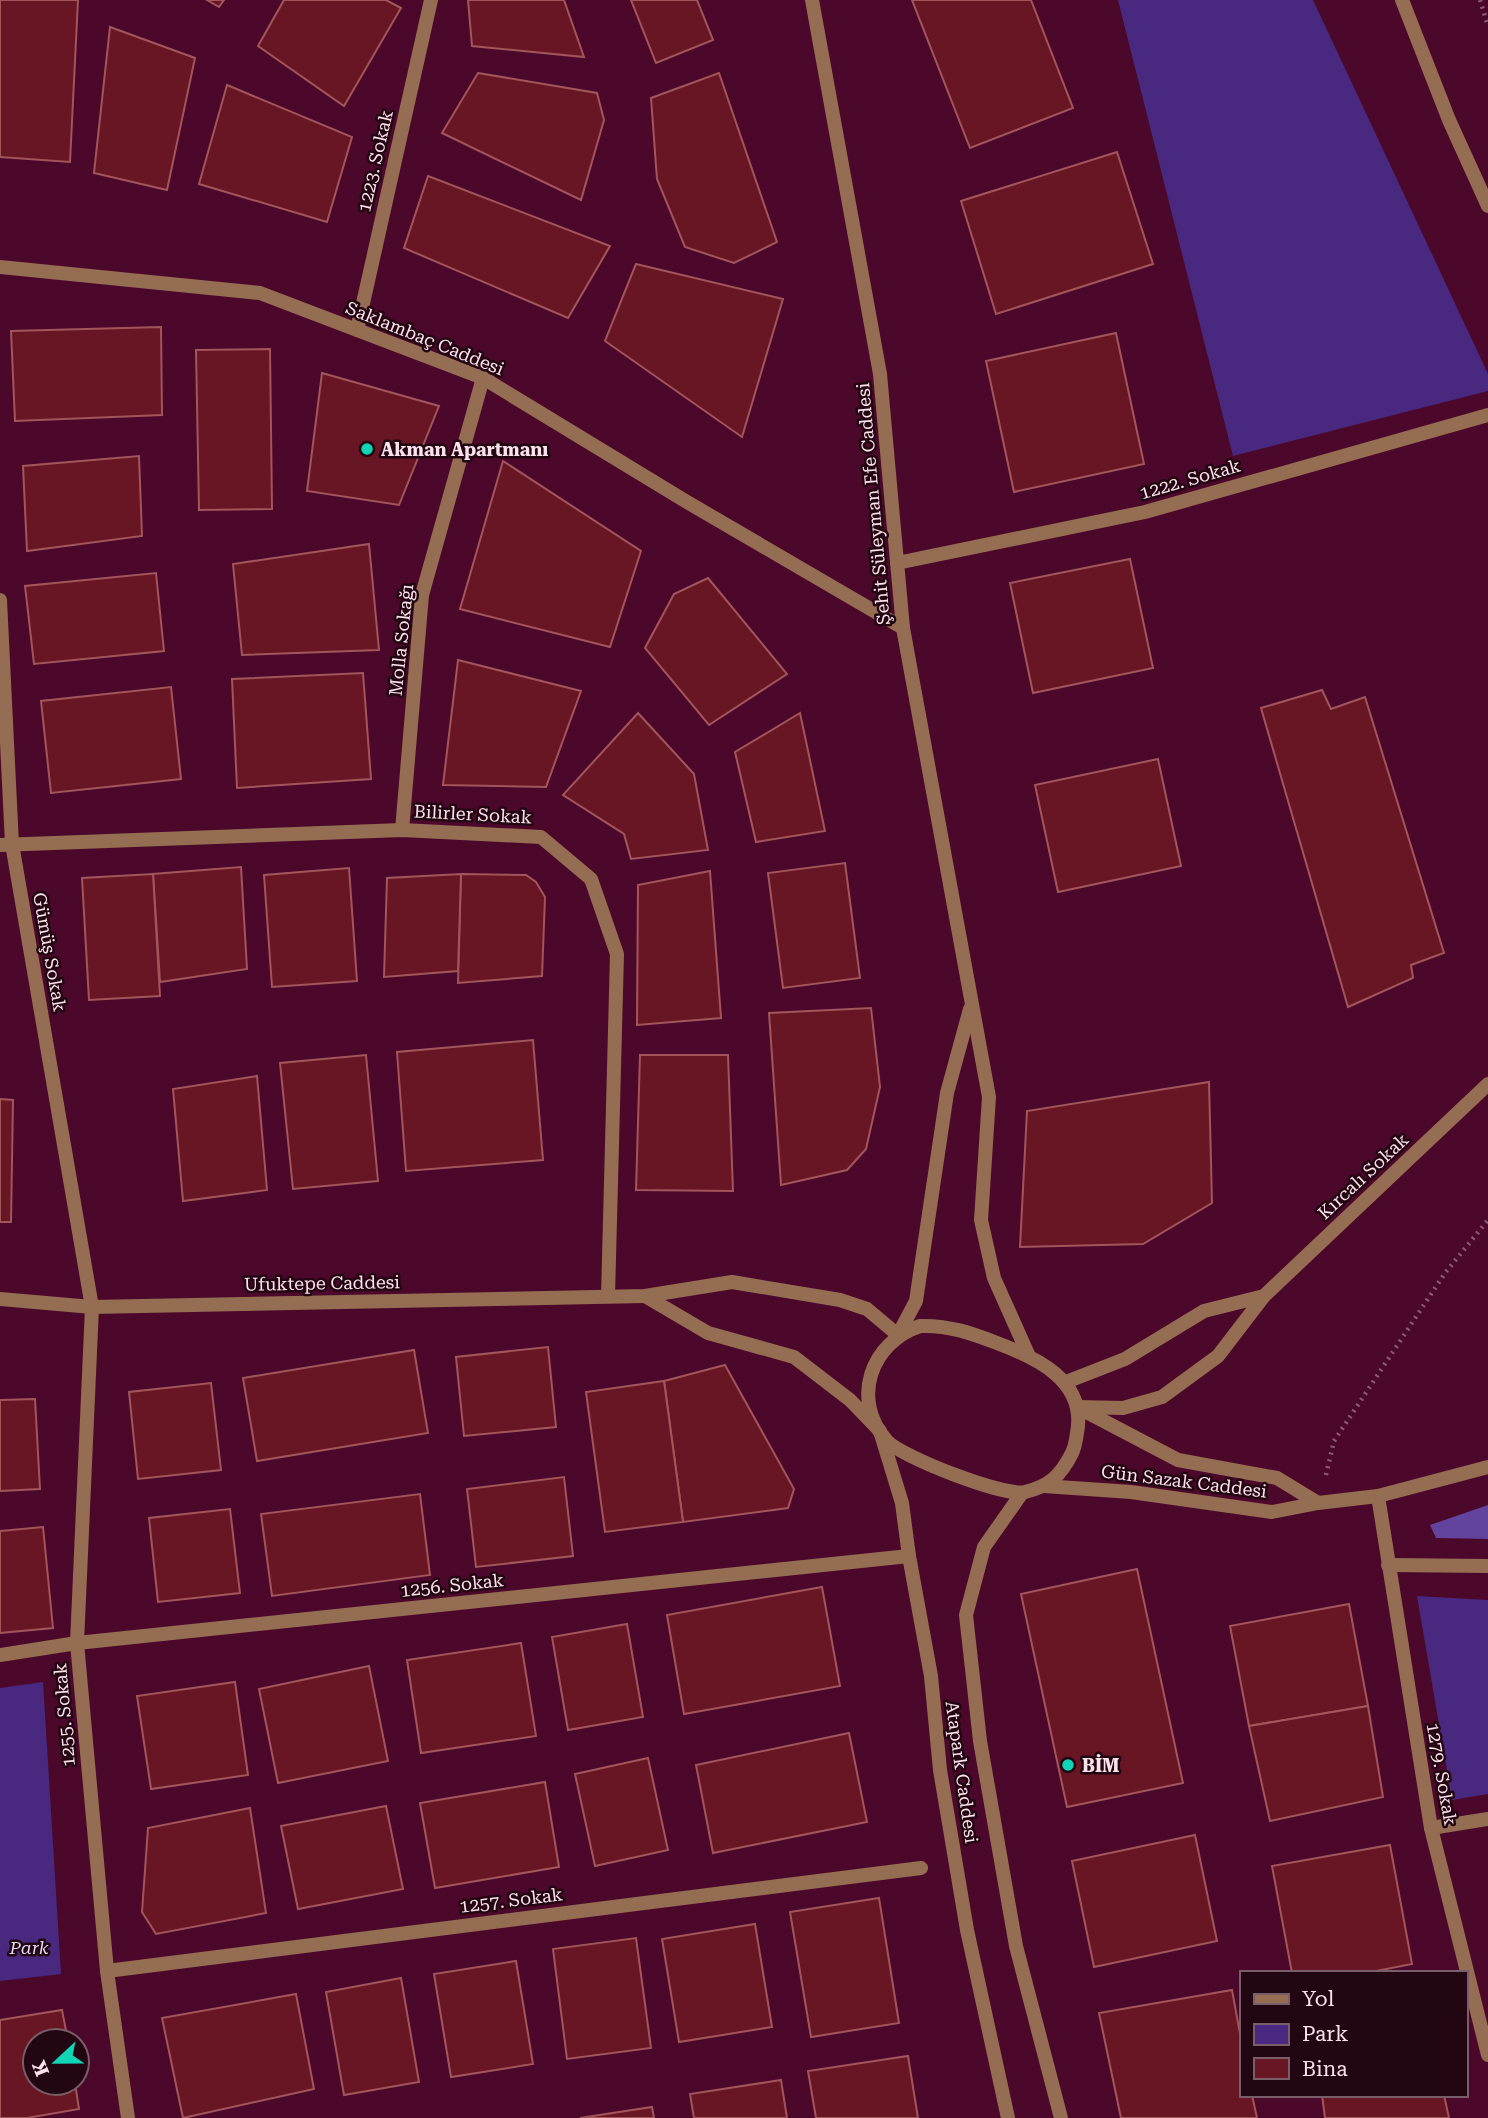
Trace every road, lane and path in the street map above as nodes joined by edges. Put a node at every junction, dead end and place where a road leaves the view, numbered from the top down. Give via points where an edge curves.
1 (431, 0) edge
2 (812, 0) edge
3 (1402, 0) edge
4 (1480, 0) edge
5 (1488, 26) edge
6 (1488, 206) edge
7 (0, 267) edge
8 (358, 330) junction
9 (483, 378) junction
10 (1488, 415) edge
11 (897, 563) junction
12 (0, 600) edge
13 (903, 628) junction
14 (402, 830) junction
15 (6, 844) edge
16 (971, 1004) junction
17 (1488, 1084) edge
18 (1488, 1220) edge
19 (608, 1296) junction
20 (645, 1296) junction
21 (1264, 1296) junction
22 (0, 1299) edge
23 (92, 1307) junction
24 (898, 1335) junction
25 (1027, 1354) junction
26 (1066, 1382) junction
27 (1077, 1407) junction
28 (880, 1431) junction
29 (1488, 1467) edge
30 (1044, 1486) junction
31 (1022, 1493) junction
32 (1378, 1496) junction
33 (1318, 1503) junction
34 (909, 1556) junction
35 (1388, 1565) junction
36 (1488, 1566) edge
37 (77, 1643) junction
38 (0, 1655) edge
39 (1488, 1819) edge
40 (1431, 1828) junction
41 (920, 1868) dead end
42 (107, 1971) junction
43 (1467, 1971) edge
44 (1467, 1971) edge
45 (1488, 2055) edge
46 (128, 2118) edge
47 (1008, 2118) edge
48 (1061, 2118) edge

1 - 8 street, 1223. Sokak
2 - 11 street, Şehit Süleyman Efe Caddesi via 880,374
3 - 6 street via 1448,120
4 - 5 path
7 - 8 street, Saklambaç Caddesi via 260,293
8 - 9 street, Saklambaç Caddesi
9 - 13 street, Saklambaç Caddesi
9 - 14 street, Molla Sokağı via 422,595
10 - 11 street, 1222. Sokak via 1145,512
11 - 13 street, Şehit Süleyman Efe Caddesi
12 - 15 street, Gümüş Sokak
13 - 16 street, Şehit Süleyman Efe Caddesi
14 - 15 street, Bilirler Sokak
14 - 19 street, Bilirler Sokak via 541,837 591,879 617,954
15 - 23 street, Gümüş Sokak
16 - 24 street, Atapark Caddesi via 947,1093 916,1301
16 - 25 street, Şehit Süleyman Efe Caddesi via 989,1097 981,1220 994,1278
17 - 21 street, Kırcalı Sokak
18 - 33 path via 1445,1273 1334,1441
19 - 20 street, Ufuktepe Caddesi
19 - 23 street, Ufuktepe Caddesi
20 - 24 street, Ufuktepe Caddesi via 732,1282 840,1300 867,1309
20 - 28 street via 708,1333 794,1357 850,1400
21 - 26 street, Kırcalı Sokak via 1204,1311 1125,1359
21 - 27 street, Kırcalı Sokak via 1218,1356 1162,1397 1123,1408
22 - 23 street, Ufuktepe Caddesi
23 - 37 street, 1255. Sokak
24 - 25 street via 920,1326 955,1328
24 - 28 street, Atapark Caddesi via 873,1367 869,1406
25 - 26 street
26 - 27 street
27 - 30 street via 1080,1421 1074,1449 1062,1472
27 - 33 street, Gün Sazak Caddesi via 1178,1460 1277,1478
28 - 31 street via 889,1443 911,1456 996,1489
28 - 34 street, Atapark Caddesi via 902,1503
29 - 32 street, Gün Sazak Caddesi
30 - 31 street
30 - 33 street, Gün Sazak Caddesi via 1131,1492 1272,1512
31 - 48 street via 984,1547 966,1615 980,1741 1016,1946
32 - 33 street, Gün Sazak Caddesi
32 - 35 street, 1279. Sokak
34 - 37 street, 1256. Sokak
34 - 47 street, Atapark Caddesi via 967,1930
35 - 36 street
35 - 40 street, 1279. Sokak
37 - 38 street, 1256. Sokak
37 - 42 street, 1255. Sokak
39 - 40 street
40 - 44 street, 1279. Sokak
41 - 42 street, 1257. Sokak
42 - 46 street, 1255. Sokak
43 - 45 street, 1279. Sokak

